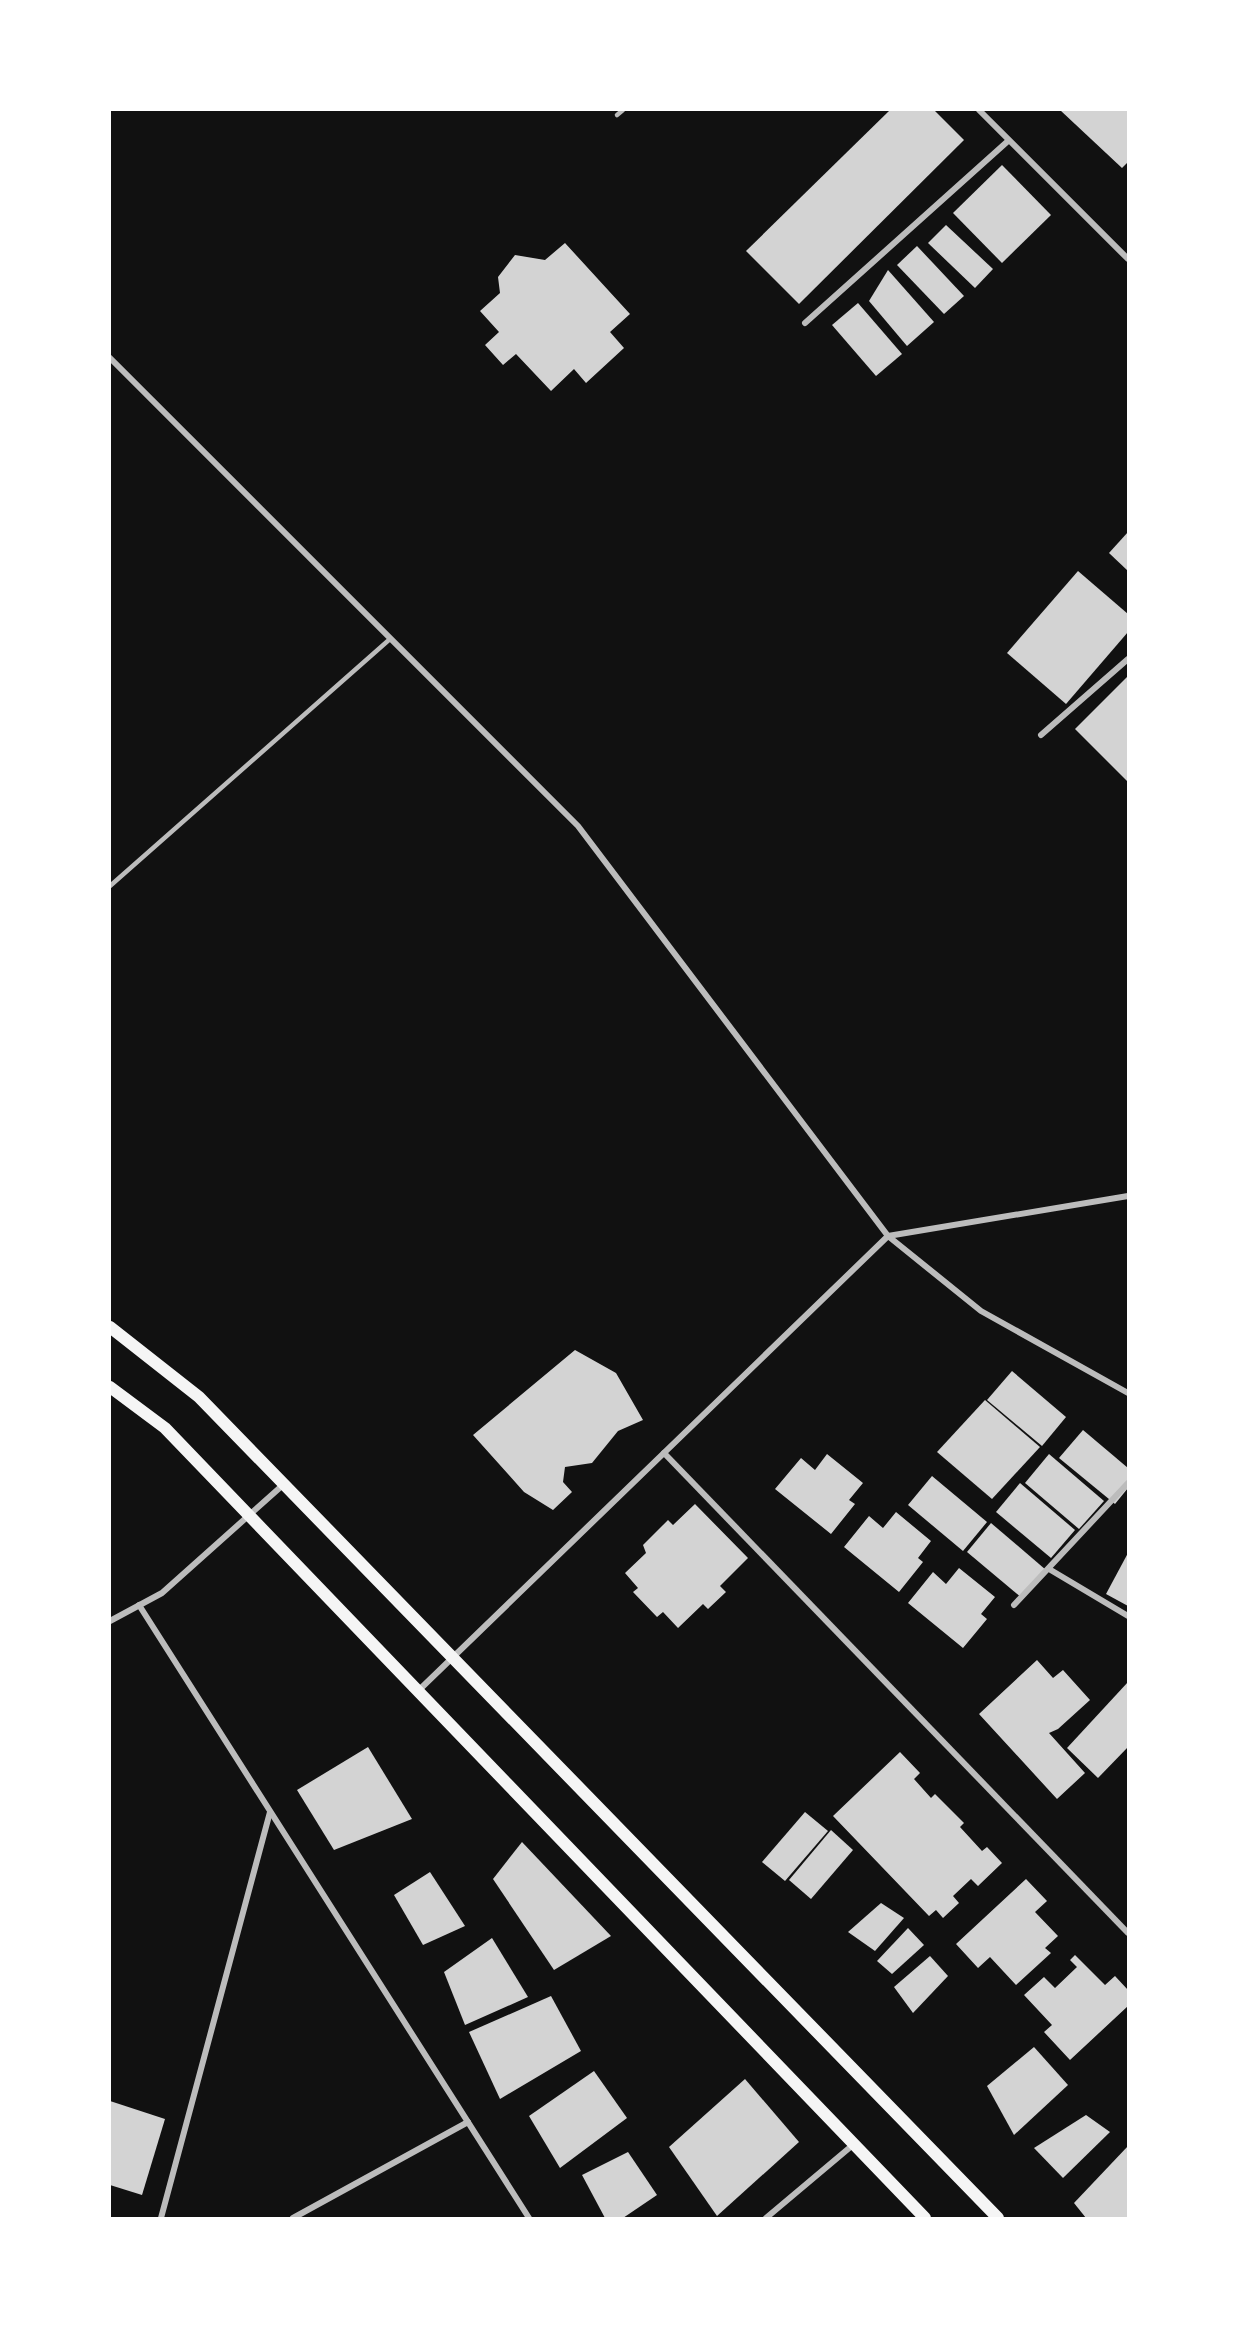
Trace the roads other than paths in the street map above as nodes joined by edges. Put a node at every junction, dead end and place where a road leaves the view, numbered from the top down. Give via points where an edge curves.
1 (623, 110) edge
2 (979, 110) edge
3 (617, 115) dead end
4 (1008, 141) junction
5 (1128, 259) edge
6 (806, 323) dead end
7 (110, 357) edge
8 (390, 639) junction
9 (1128, 660) edge
10 (1041, 735) dead end
11 (110, 886) edge
12 (1128, 1196) edge
13 (888, 1236) junction
14 (110, 1327) edge
15 (110, 1387) edge
16 (1128, 1393) edge
17 (664, 1453) junction
18 (1128, 1483) edge
19 (284, 1484) junction
20 (246, 1515) junction
21 (1049, 1569) junction
22 (139, 1605) junction
23 (1014, 1605) dead end
24 (1128, 1616) edge
25 (110, 1621) edge
26 (453, 1658) junction
27 (417, 1693) junction
28 (270, 1812) junction
29 (1128, 1933) edge
30 (468, 2122) junction
31 (854, 2144) junction
32 (161, 2218) edge
33 (293, 2218) edge
34 (529, 2218) edge
35 (766, 2218) edge
36 (925, 2218) edge
37 (998, 2218) edge

1 - 3 lane
2 - 4 street
4 - 5 street
4 - 6 street
7 - 8 street
8 - 11 lane
8 - 13 street via 578,826
9 - 10 street
12 - 13 street
13 - 16 street via 981,1311
13 - 17 street
14 - 19 main road via 199,1397
15 - 20 main road via 165,1428
17 - 26 street
17 - 29 street
18 - 21 street
19 - 20 street
19 - 26 main road
20 - 22 street via 162,1593
20 - 27 main road
21 - 23 street
21 - 24 street
22 - 25 street
22 - 28 street
26 - 27 street
26 - 37 main road
27 - 31 main road
28 - 30 street
28 - 32 street
30 - 33 street
30 - 34 street
31 - 35 street
31 - 36 main road

